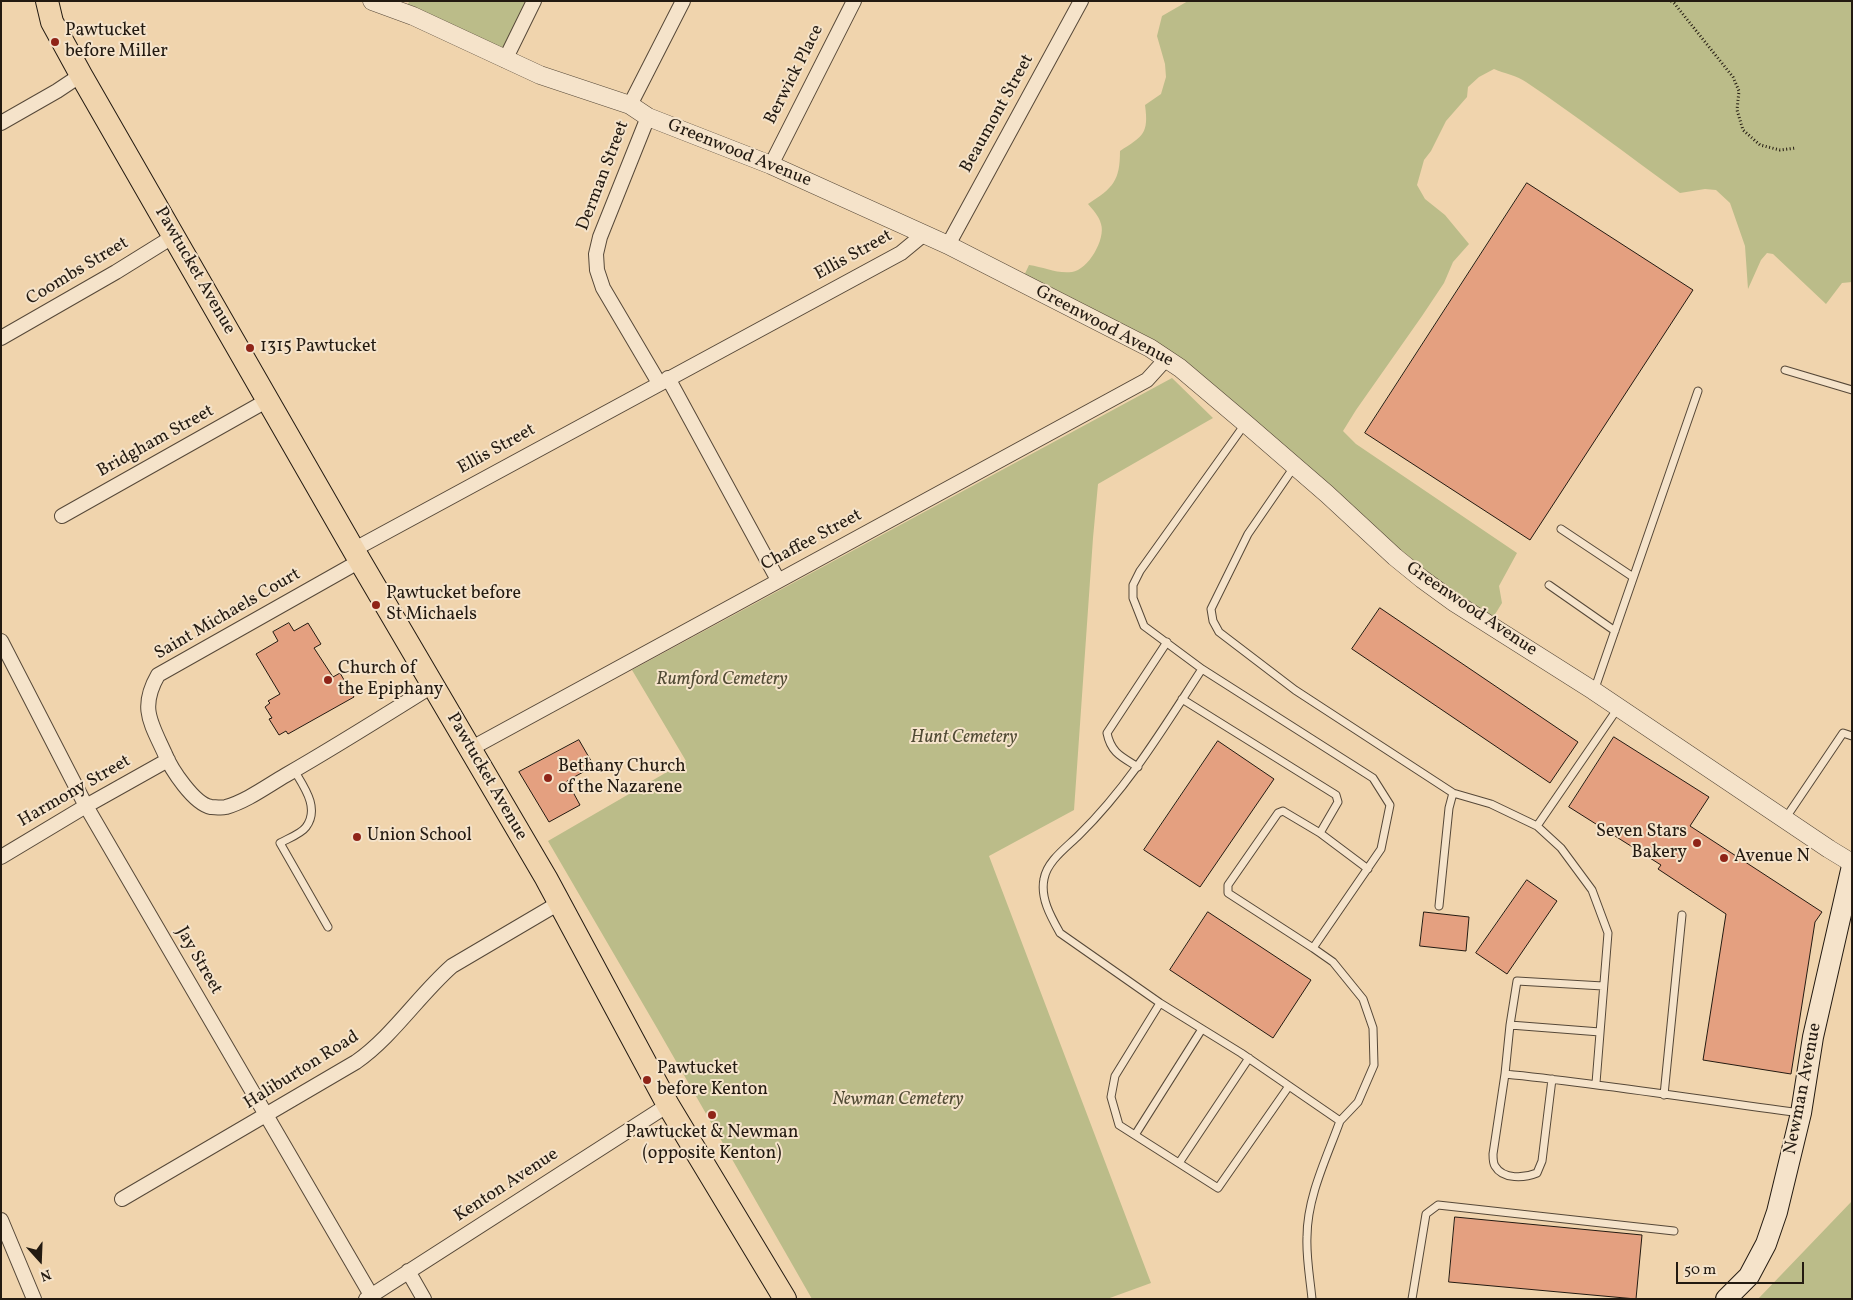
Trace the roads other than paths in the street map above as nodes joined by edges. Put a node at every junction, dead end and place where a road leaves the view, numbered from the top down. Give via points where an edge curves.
1 (32, 1) edge
2 (372, 1) edge
3 (534, 1) edge
4 (683, 1) edge
5 (854, 1) edge
6 (1081, 1) edge
7 (50, 12) edge
8 (505, 60) junction
9 (81, 75) junction
10 (630, 105) junction
11 (648, 117) junction
12 (1, 123) edge
13 (771, 165) junction
14 (924, 234) junction
15 (174, 236) junction
16 (948, 245) junction
17 (1, 338) edge
18 (1166, 359) junction
19 (1785, 370) dead end
20 (664, 380) junction
21 (1852, 390) edge
22 (1698, 391) dead end
23 (268, 400) junction
24 (1245, 423) junction
25 (1294, 467) junction
26 (62, 516) dead end
27 (1562, 529) dead end
28 (357, 556) junction
29 (1633, 577) junction
30 (778, 580) junction
31 (1549, 585) dead end
32 (1615, 631) junction
33 (1, 641) edge
34 (1167, 642) junction
35 (1202, 669) junction
36 (432, 686) junction
37 (1594, 691) junction
38 (1182, 699) junction
39 (1618, 708) junction
40 (1852, 736) edge
41 (470, 749) junction
42 (168, 760) junction
43 (1138, 767) junction
44 (294, 770) junction
45 (1453, 792) junction
46 (86, 806) junction
47 (1785, 820) junction
48 (1537, 826) junction
49 (1320, 833) junction
50 (1, 857) edge
51 (1852, 864) edge
52 (1368, 869) junction
53 (558, 903) junction
54 (1439, 906) dead end
55 (1682, 915) dead end
56 (328, 927) dead end
57 (1313, 948) junction
58 (1603, 986) junction
59 (1160, 1003) junction
60 (1510, 1025) junction
61 (1202, 1029) junction
62 (1600, 1032) junction
63 (1249, 1058) junction
64 (1505, 1074) junction
65 (1552, 1079) junction
66 (1596, 1084) junction
67 (1289, 1086) junction
68 (1664, 1094) junction
69 (668, 1105) junction
70 (1800, 1113) junction
71 (266, 1115) junction
72 (1340, 1121) junction
73 (1135, 1135) junction
74 (1178, 1162) junction
75 (122, 1198) dead end
76 (1, 1220) edge
77 (1674, 1231) dead end
78 (5, 1238) edge
79 (408, 1271) junction
80 (368, 1297) edge
81 (34, 1299) edge
82 (424, 1299) edge
83 (785, 1299) edge
84 (1312, 1299) edge
85 (1412, 1299) edge
86 (1726, 1299) edge

1 - 7 main road, Pawtucket Avenue
2 - 8 street, Greenwood Avenue via 413,16
3 - 8 street
4 - 10 street
5 - 13 street, Berwick Place
6 - 16 street, Beaumont Street
7 - 9 main road, Pawtucket Avenue
8 - 10 street, Greenwood Avenue
9 - 12 street
9 - 15 main road, Pawtucket Avenue
10 - 11 street, Greenwood Avenue
11 - 13 street, Greenwood Avenue
11 - 20 street, Derman Street via 600,236 596,254 603,288
13 - 14 street, Greenwood Avenue
14 - 16 street, Greenwood Avenue
14 - 20 street, Ellis Street via 901,253
15 - 17 street, Coombs Street
15 - 23 main road, Pawtucket Avenue
16 - 18 street, Greenwood Avenue
18 - 24 street, Greenwood Avenue
18 - 30 street, Chaffee Street via 1147,380
19 - 21 lane
20 - 28 street, Ellis Street
20 - 30 street, Derman Street
22 - 29 lane
23 - 26 street, Bridgham Street
23 - 28 main road, Pawtucket Avenue
24 - 25 street, Greenwood Avenue
24 - 34 lane via 1133,585 1132,598 1144,626
25 - 37 street, Greenwood Avenue via 1422,579
25 - 45 lane via 1248,534 1211,609 1213,621 1220,632 1295,690
27 - 29 lane
28 - 36 main road, Pawtucket Avenue
28 - 42 street, Saint Michaels Court via 158,676 148,700 149,717
29 - 32 lane
30 - 41 street, Chaffee Street
31 - 32 lane
32 - 37 lane
33 - 46 street, Jay Street
34 - 35 lane
34 - 43 lane via 1107,733 1109,744 1116,752
35 - 38 lane
35 - 52 lane via 1373,778 1390,805 1381,849
36 - 41 main road, Pawtucket Avenue
36 - 44 street, Saint Michaels Court
37 - 39 street, Greenwood Avenue
38 - 43 lane
38 - 49 lane via 1336,795 1338,802
39 - 47 street, Greenwood Avenue
39 - 48 lane
40 - 47 lane via 1844,733
41 - 53 main road, Pawtucket Avenue
42 - 44 street, Saint Michaels Court via 196,800 224,808
42 - 46 street, Harmony Street
43 - 59 lane via 1100,815 1050,864 1044,879 1043,896 1060,933
44 - 56 lane via 311,799 312,814 306,828 280,843
45 - 48 lane via 1491,804
45 - 54 lane
46 - 50 street, Harmony Street
46 - 71 street, Jay Street
47 - 51 street, Greenwood Avenue
48 - 58 lane via 1561,848 1592,890 1608,933
49 - 52 lane
49 - 57 lane via 1284,811 1278,812 1228,885 1228,893
51 - 70 main road, Newman Avenue
52 - 57 lane
53 - 69 main road, Pawtucket Avenue
53 - 71 street, Haliburton Road via 452,966 372,1051
55 - 68 lane
57 - 72 lane via 1333,962 1363,999 1373,1028 1374,1065 1358,1102
58 - 60 lane via 1517,981
58 - 62 lane
59 - 61 lane
59 - 73 lane via 1115,1076 1111,1097 1119,1125
60 - 62 lane
60 - 64 lane
61 - 63 lane
61 - 73 lane
62 - 66 lane
63 - 67 lane
63 - 74 lane
64 - 65 lane
64 - 65 lane via 1493,1154 1495,1166 1503,1174 1526,1177 1538,1172 1542,1161
65 - 66 lane
66 - 68 lane
67 - 72 lane
67 - 74 lane via 1218,1188
68 - 70 lane
69 - 79 street, Kenton Avenue
69 - 83 main road, Pawtucket Avenue
70 - 86 main road, Newman Avenue via 1777,1212 1766,1244 1749,1276
71 - 75 street, Haliburton Road
71 - 80 street, Jay Street
72 - 84 lane via 1309,1215 1307,1237
73 - 74 lane
76 - 78 street
77 - 85 lane via 1438,1205 1426,1214
78 - 81 street
79 - 80 street, Kenton Avenue
79 - 82 street

